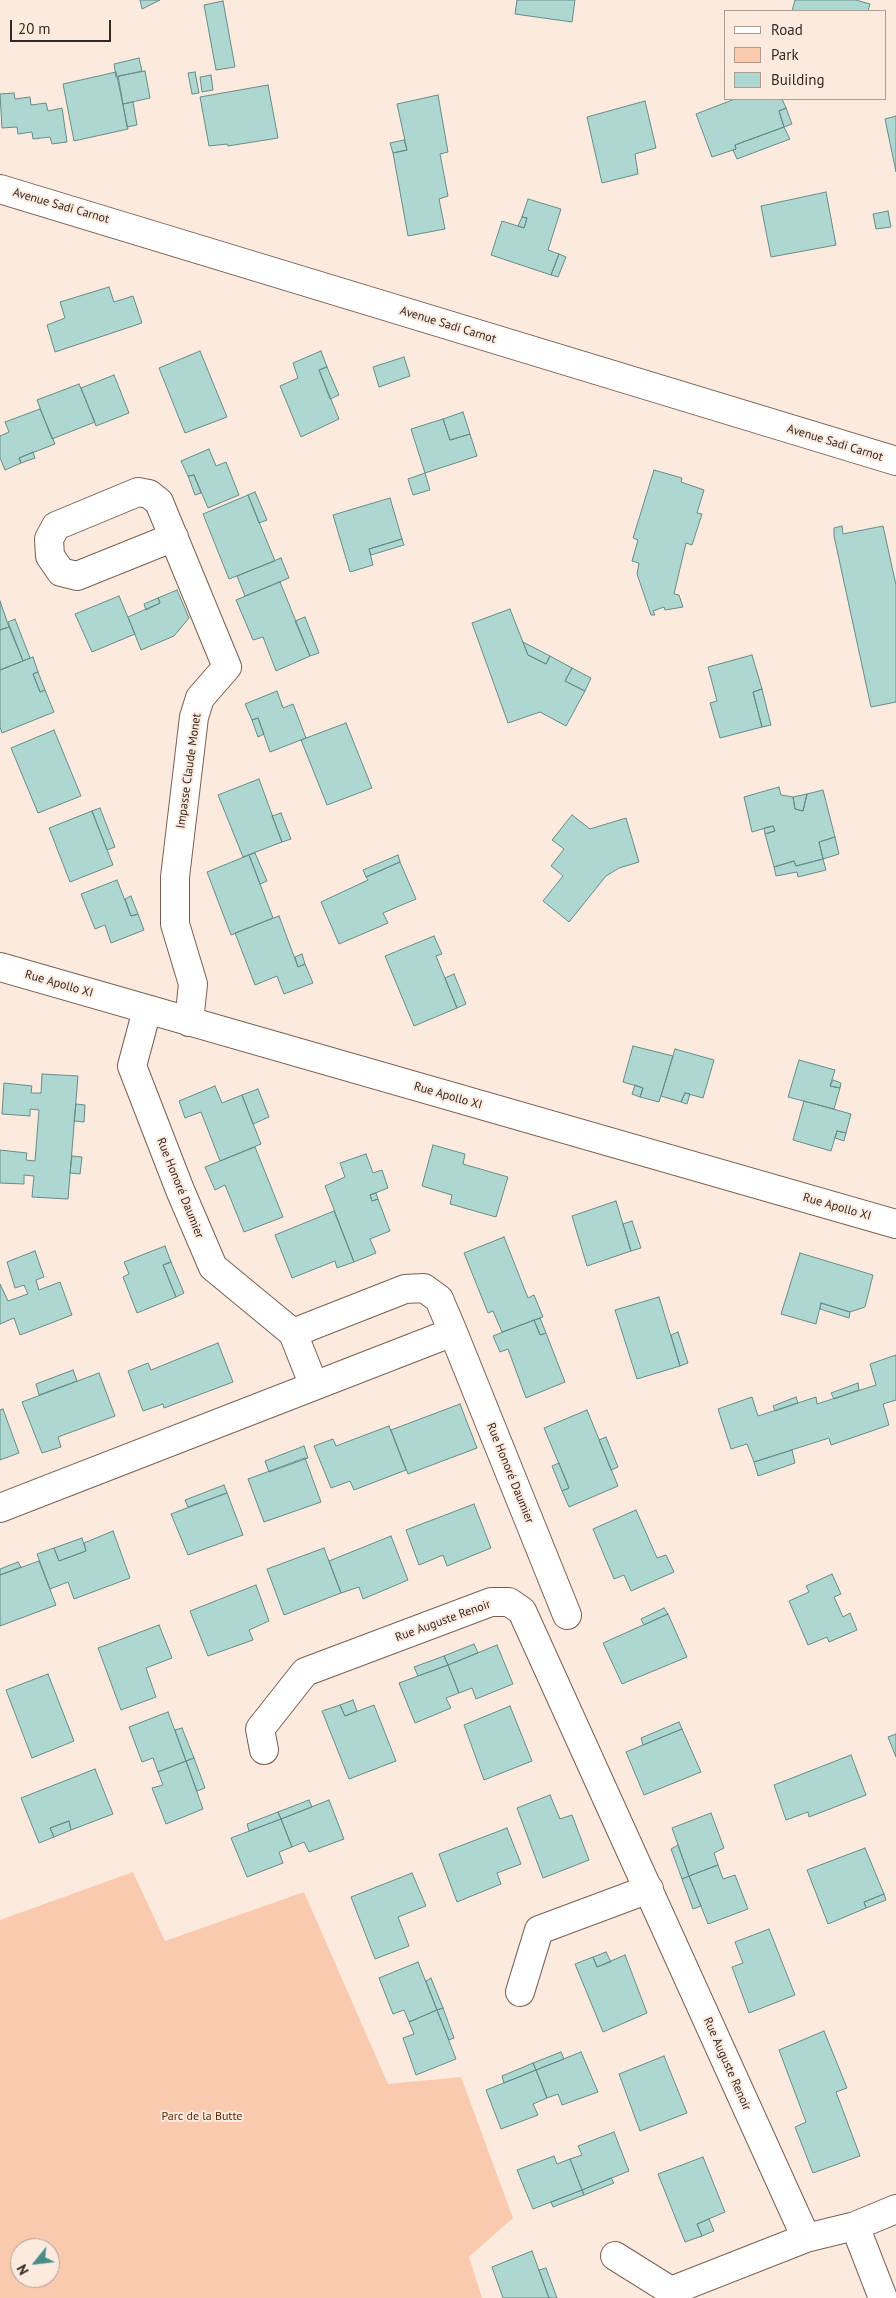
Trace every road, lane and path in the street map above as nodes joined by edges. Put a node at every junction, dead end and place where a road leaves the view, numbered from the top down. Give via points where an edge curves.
1 (0, 189) edge
2 (896, 461) edge
3 (174, 537) dead end
4 (0, 967) edge
5 (147, 1010) junction
6 (189, 1022) junction
7 (896, 1224) edge
8 (293, 1332) junction
9 (453, 1332) junction
10 (314, 1386) junction
11 (0, 1508) edge
12 (567, 1615) dead end
13 (264, 1750) dead end
14 (649, 1889) junction
15 (520, 1992) dead end
16 (896, 2209) edge
17 (854, 2226) junction
18 (806, 2238) junction
19 (615, 2256) dead end
20 (882, 2298) edge

1 - 2 street, Avenue Sadi Carnot
3 - 6 street, Impasse Claude Monet via 227,667 200,698 194,717 174,877 176,924 193,984
4 - 5 street, Rue Apollo XI
5 - 6 street, Rue Apollo XI
5 - 8 street, Rue Honoré Daumier via 132,1066 213,1267
6 - 7 street, Rue Apollo XI
8 - 9 street, Rue Honoré Daumier via 405,1289 424,1288 439,1299
8 - 10 street, Rue Honoré Daumier
9 - 10 street
9 - 12 street, Rue Honoré Daumier
10 - 11 street
13 - 14 street, Rue Auguste Renoir via 260,1729 305,1672 491,1602 509,1602 522,1611
14 - 15 street via 539,1930
14 - 18 street, Rue Auguste Renoir
16 - 17 street
17 - 18 street
17 - 20 street
18 - 19 street via 671,2291

